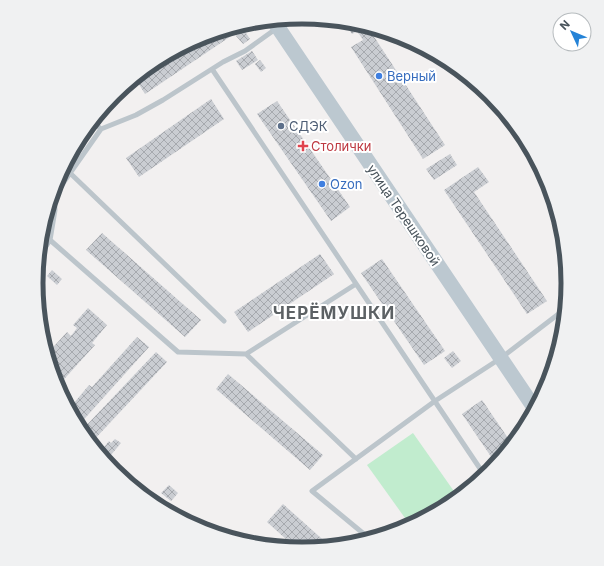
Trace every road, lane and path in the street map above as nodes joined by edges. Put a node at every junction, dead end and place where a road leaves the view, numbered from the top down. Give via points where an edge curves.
1 (273, 26) edge
2 (276, 26) edge
3 (212, 69) junction
4 (97, 125) edge
5 (101, 129) junction
6 (70, 172) junction
7 (65, 180) edge
8 (55, 207) edge
9 (47, 238) edge
10 (50, 240) junction
11 (45, 247) edge
12 (356, 284) junction
13 (559, 313) edge
14 (224, 321) dead end
15 (246, 354) junction
16 (501, 358) junction
17 (435, 401) junction
18 (531, 403) edge
19 (356, 459) junction
20 (481, 470) edge
21 (364, 534) edge

1 - 3 lane via 245,51
2 - 16 main road, улица Терешковой
3 - 5 lane via 136,115
3 - 12 lane
4 - 5 lane
5 - 6 lane
6 - 7 lane
6 - 14 lane
8 - 10 lane
9 - 10 lane
10 - 11 lane
10 - 15 lane via 178,352
12 - 15 lane
12 - 17 lane
13 - 16 lane
15 - 19 lane
16 - 17 lane
16 - 18 main road, улица Терешковой
17 - 19 lane
17 - 20 lane
19 - 21 lane via 312,491

